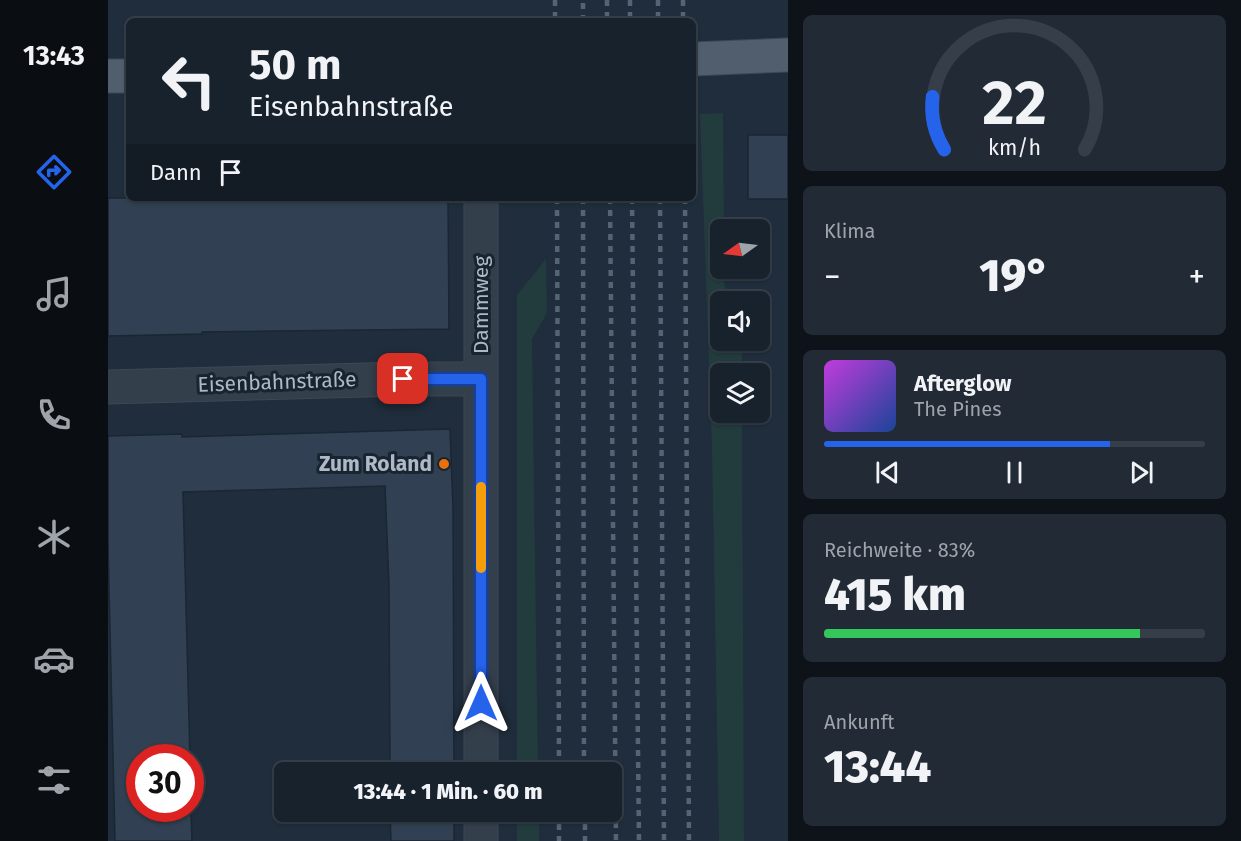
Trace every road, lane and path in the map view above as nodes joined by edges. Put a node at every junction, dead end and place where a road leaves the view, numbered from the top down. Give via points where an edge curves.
1 (788, 55) edge
2 (696, 59) edge
3 (108, 76) edge
4 (126, 76) edge
5 (481, 201) edge
6 (481, 379) junction
7 (108, 387) edge
8 (481, 762) edge
9 (481, 822) edge
10 (481, 841) edge

1 - 2 main road
3 - 4 main road
5 - 6 street, Dammweg
6 - 7 street, Eisenbahnstraße
6 - 8 street, Dammweg
9 - 10 street

